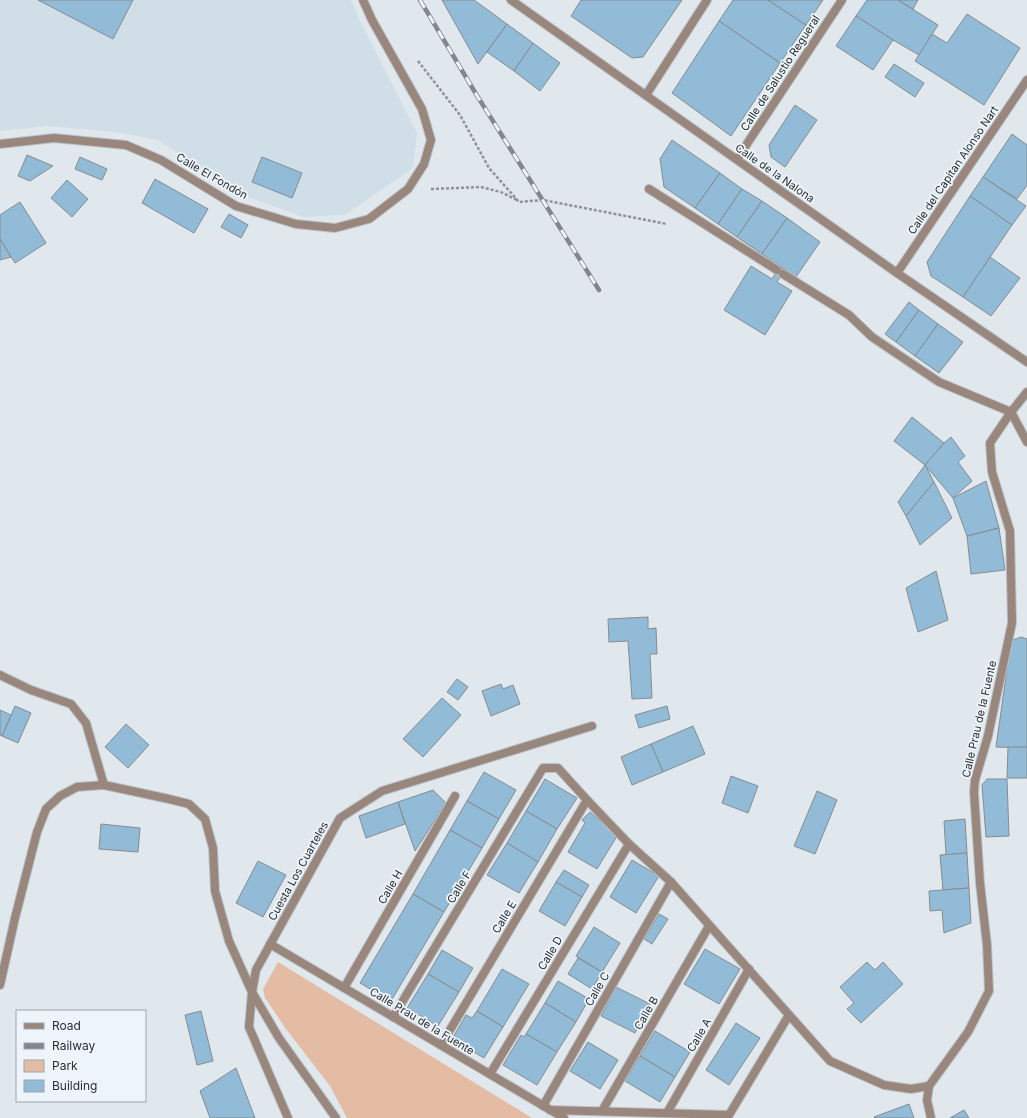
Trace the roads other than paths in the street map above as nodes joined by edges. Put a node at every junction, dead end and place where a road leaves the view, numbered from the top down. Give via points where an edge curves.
1 (363, 0) edge
2 (511, 0) edge
3 (707, 0) edge
4 (842, 0) edge
5 (1027, 80) edge
6 (646, 95) junction
7 (0, 144) edge
8 (737, 159) junction
9 (649, 188) dead end
10 (897, 273) junction
11 (1027, 362) edge
12 (1027, 392) edge
13 (1011, 412) junction
14 (1027, 442) edge
15 (0, 675) edge
16 (592, 726) dead end
17 (104, 785) junction
18 (455, 796) dead end
19 (587, 800) junction
20 (629, 844) junction
21 (671, 882) junction
22 (709, 926) junction
23 (270, 944) junction
24 (749, 969) junction
25 (0, 985) edge
26 (344, 988) junction
27 (252, 992) junction
28 (789, 1015) junction
29 (393, 1017) junction
30 (441, 1045) junction
31 (490, 1074) junction
32 (929, 1086) junction
33 (547, 1108) junction
34 (602, 1111) junction
35 (667, 1113) junction
36 (288, 1118) edge
37 (336, 1118) edge
38 (564, 1118) edge
39 (931, 1118) edge

1 - 7 street, Calle El Fondón via 422,109 431,140 424,164 408,189 369,219 334,228 296,224 236,206 161,160 126,145 54,138
2 - 6 street, Calle de la Nalona
3 - 6 street
4 - 8 street, Calle de Salustio Regueral
5 - 10 street, Calle del Capitan Alonso Nart
6 - 8 street, Calle de la Nalona
8 - 10 street, Calle de la Nalona
9 - 13 street via 849,314 872,337 939,382
10 - 11 street, Calle de la Nalona
12 - 13 street, Calle Prau de la Fuente
13 - 14 street
13 - 32 street, Calle Prau de la Fuente via 990,443 992,472 1010,531 1012,623 974,792 989,991 968,1032
15 - 17 street via 31,690 71,704 86,723
16 - 23 street, Cuesta Los Cuarteles via 382,791 340,818
17 - 25 street via 77,787 60,796 46,809 35,839
17 - 27 street via 189,804 205,818 213,848 215,891 229,941
18 - 26 street, Calle H
19 - 20 street
19 - 29 street, Calle F via 558,768 543,768
19 - 30 street, Calle E
20 - 21 street
20 - 31 street, Calle D
21 - 22 street
21 - 33 street, Calle C
22 - 24 street
22 - 34 street, Calle B
23 - 26 street, Calle Prau de la Fuente
23 - 27 street, Cuesta Los Cuarteles via 256,970
24 - 28 street
24 - 35 street, Calle A
26 - 29 street, Calle Prau de la Fuente
27 - 36 street, Cuesta Los Cuarteles via 249,1027
27 - 37 street via 279,1038
28 - 32 street via 830,1061 884,1085 911,1089
28 - 35 street via 729,1115
29 - 30 street, Calle Prau de la Fuente
30 - 31 street, Calle Prau de la Fuente
31 - 33 street, Calle Prau de la Fuente
32 - 39 street via 927,1100
33 - 34 street
33 - 38 street, Calle Prau de la Fuente
34 - 35 street

